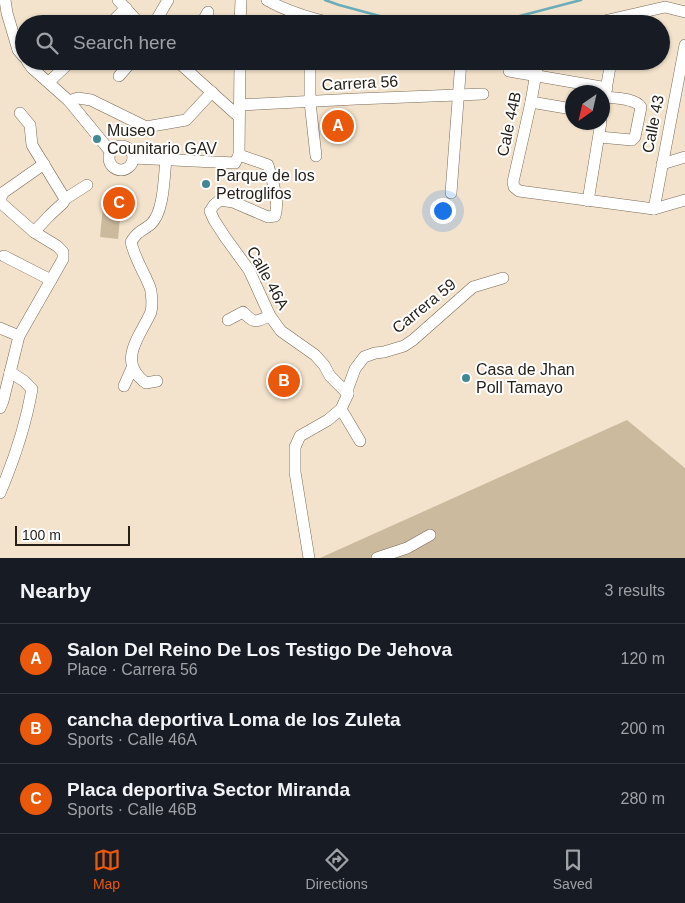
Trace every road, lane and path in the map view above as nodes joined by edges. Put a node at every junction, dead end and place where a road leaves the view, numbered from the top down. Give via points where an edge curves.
1 (5, 0) edge
2 (168, 0) edge
3 (241, 0) edge
4 (267, 0) edge
5 (122, 4) edge
6 (208, 12) dead end
7 (685, 12) edge
8 (115, 15) edge
9 (132, 15) edge
10 (159, 15) edge
11 (206, 15) edge
12 (240, 15) edge
13 (291, 15) edge
14 (638, 15) edge
15 (15, 40) edge
16 (685, 45) edge
17 (34, 70) edge
18 (62, 70) edge
19 (124, 70) edge
20 (187, 70) edge
21 (240, 70) edge
22 (310, 70) edge
23 (461, 70) edge
24 (537, 70) edge
25 (610, 70) edge
26 (509, 71) dead end
27 (119, 76) dead end
28 (536, 76) junction
29 (49, 82) junction
30 (575, 85) edge
31 (607, 85) edge
32 (212, 92) junction
33 (610, 93) edge
34 (483, 94) dead end
35 (458, 95) junction
36 (69, 101) junction
37 (310, 102) junction
38 (531, 102) junction
39 (565, 108) edge
40 (239, 110) junction
41 (20, 113) dead end
42 (600, 130) edge
43 (599, 137) junction
44 (110, 151) junction
45 (316, 156) dead end
46 (685, 157) edge
47 (133, 158) junction
48 (166, 159) junction
49 (237, 159) junction
50 (44, 164) junction
51 (662, 164) junction
52 (87, 185) dead end
53 (451, 193) dead end
54 (685, 193) edge
55 (65, 198) junction
56 (685, 200) edge
57 (588, 201) junction
58 (654, 205) junction
59 (34, 232) junction
60 (4, 256) dead end
61 (503, 278) dead end
62 (51, 280) junction
63 (270, 316) junction
64 (228, 320) dead end
65 (0, 328) edge
66 (19, 336) junction
67 (132, 368) junction
68 (10, 372) junction
69 (158, 382) dead end
70 (124, 386) dead end
71 (348, 394) junction
72 (0, 408) edge
73 (341, 410) junction
74 (360, 441) dead end
75 (16, 450) junction
76 (0, 464) edge
77 (0, 493) edge
78 (430, 535) dead end
79 (309, 558) edge
80 (377, 558) edge

1 - 15 street
2 - 10 street
3 - 12 street
4 - 13 street
5 - 8 street
5 - 9 street
6 - 11 street
7 - 14 street via 665,7
16 - 51 street, Calle 43
17 - 29 street
18 - 29 street
19 - 27 street
20 - 32 street
21 - 40 street
22 - 37 street
23 - 35 street
24 - 28 street, Cale 44B
25 - 31 street
26 - 28 street
28 - 30 street
28 - 38 street, Cale 44B
29 - 36 street
32 - 36 street via 186,120 146,127 91,100 78,98
32 - 40 street
33 - 43 street via 641,107 635,137 632,140
34 - 35 street, Carrera 56
35 - 37 street, Carrera 56
35 - 53 street
36 - 44 street
37 - 40 street, Carrera 56
37 - 45 street
38 - 39 street
38 - 57 street, Cale 44B via 514,187 519,191
40 - 49 street
41 - 50 street via 30,125 32,145
42 - 43 street
43 - 57 street
44 - 47 street via 121,146 131,152
44 - 47 street via 108,158 114,169 127,169
46 - 51 street
47 - 48 street
48 - 49 street
48 - 67 street via 156,216 131,242 152,291 152,310 135,344
49 - 63 street, Calle 46A via 268,166 277,208 275,216 268,217 220,200 210,211 249,270
50 - 55 street
50 - 59 street via 1,197 1,203
51 - 58 street, Calle 43
52 - 55 street
54 - 58 street
55 - 59 street
56 - 58 street
57 - 58 street
59 - 62 street via 63,252 63,259
60 - 62 street
61 - 71 street, Carrera 59 via 473,287 404,346 364,357 355,369
62 - 66 street
63 - 64 street via 253,321 243,312
63 - 71 street, Calle 46A via 281,331 315,354
65 - 66 street
66 - 68 street
67 - 69 street via 146,383
67 - 70 street
68 - 72 street
68 - 75 street via 32,389
71 - 73 street, Carrera 59
73 - 74 street
73 - 79 street via 300,436 295,447 295,472
75 - 76 street
75 - 77 street
78 - 80 street via 407,548

